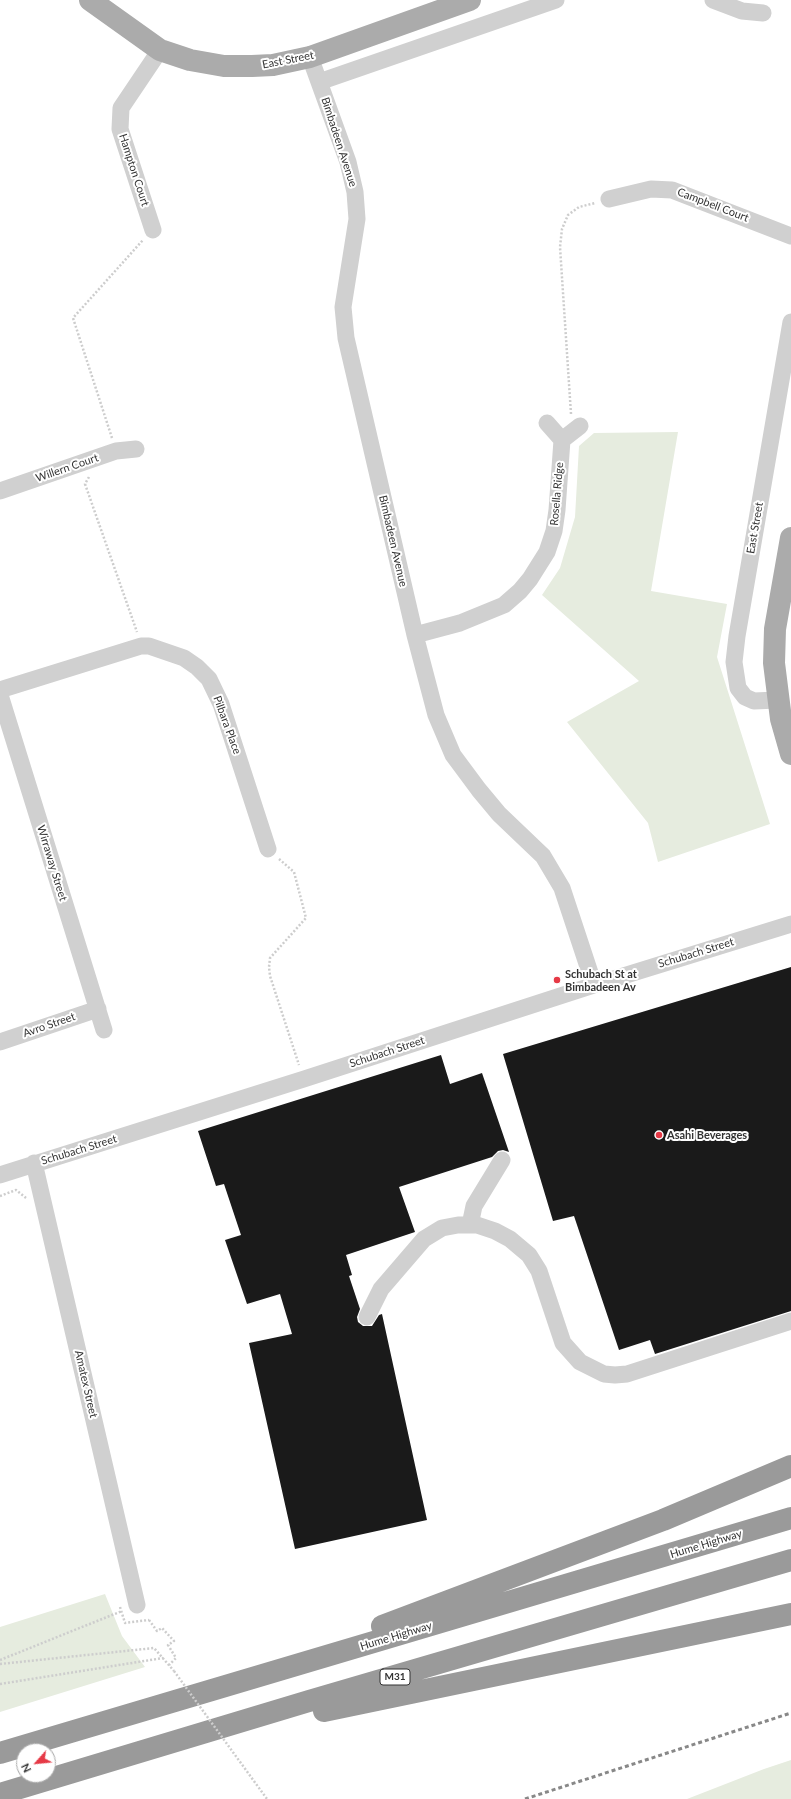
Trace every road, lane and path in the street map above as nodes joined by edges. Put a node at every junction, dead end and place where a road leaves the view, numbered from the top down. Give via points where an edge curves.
1 (90, 0) edge
2 (470, 0) edge
3 (556, 0) edge
4 (713, 0) edge
5 (763, 13) dead end
6 (160, 50) junction
7 (310, 57) junction
8 (319, 82) junction
9 (608, 199) joint
10 (153, 230) joint
11 (791, 236) edge
12 (791, 324) edge
13 (547, 423) dead end
14 (571, 432) junction
15 (136, 449) dead end
16 (116, 452) junction
17 (99, 458) junction
18 (0, 491) edge
19 (791, 538) edge
20 (415, 635) junction
21 (141, 646) junction
22 (0, 690) edge
23 (0, 695) edge
24 (777, 700) junction
25 (791, 754) edge
26 (268, 848) joint
27 (791, 914) edge
28 (783, 927) edge
29 (594, 984) junction
30 (98, 1009) junction
31 (104, 1030) dead end
32 (0, 1042) edge
33 (304, 1079) junction
34 (502, 1160) dead end
35 (34, 1164) junction
36 (0, 1175) edge
37 (470, 1225) junction
38 (368, 1317) dead end
39 (791, 1321) edge
40 (791, 1466) edge
41 (791, 1518) edge
42 (791, 1560) edge
43 (137, 1605) joint
44 (791, 1614) edge
45 (149, 1620) dead end
46 (164, 1658) junction
47 (0, 1660) edge
48 (0, 1664) edge
49 (169, 1665) junction
50 (0, 1684) edge
51 (98, 1725) junction
52 (0, 1753) edge
53 (0, 1796) edge
54 (267, 1799) edge

1 - 6 main road, East Street
2 - 7 main road, East Street
3 - 8 street
4 - 5 street via 742,11
6 - 7 main road, East Street via 190,60 224,66 273,65
6 - 10 street, Hampton Court via 121,108 120,129
7 - 8 street, Bimbadeen Avenue
8 - 20 street, Bimbadeen Avenue via 348,162 355,192 357,219 343,307 346,338
9 - 11 street, Campbell Court via 651,189 672,190
9 - 14 path via 579,207 568,215 562,229 560,247
10 - 16 path via 73,318
12 - 24 street, East Street via 734,662 738,688 745,697 754,701
13 - 14 street
14 - 20 street, Rosella Ridge via 554,531 547,552 530,579 504,605 460,623
15 - 16 street, Willern Court
16 - 17 street, Willern Court
17 - 18 street, Willern Court
17 - 21 path via 85,484
19 - 24 main road via 775,629
20 - 29 street, Bimbadeen Avenue via 436,715 454,755 499,814 543,856 562,888
21 - 22 street, Pilbara Place
21 - 26 street, Pilbara Place via 149,646 184,658 209,680 221,704
23 - 30 street, Wirraway Street
24 - 25 main road
26 - 33 path via 294,872 306,918 270,958 269,967
27 - 28 street, Schubach Street
28 - 29 street, Schubach Street
29 - 33 street, Schubach Street
30 - 31 street, Wirraway Street
30 - 32 street, Avro Street
33 - 35 street, Schubach Street
34 - 37 street via 474,1206
35 - 36 street, Schubach Street
35 - 43 street, Amatex Street
37 - 38 street via 442,1228 424,1239 381,1289
37 - 39 street via 495,1231 529,1254 539,1271 563,1343 580,1362 604,1374 627,1374
40 - 51 highway via 663,1520 518,1576 385,1625 159,1698
41 - 51 highway, Hume Highway
42 - 53 highway, M31 via 309,1701
43 - 47 path
44 - 53 highway via 322,1711
45 - 49 path via 157,1630 162,1628 174,1641 168,1645 176,1658
46 - 48 path via 154,1648
46 - 49 path
46 - 50 path
49 - 54 path, bridge
51 - 52 highway, Hume Highway

